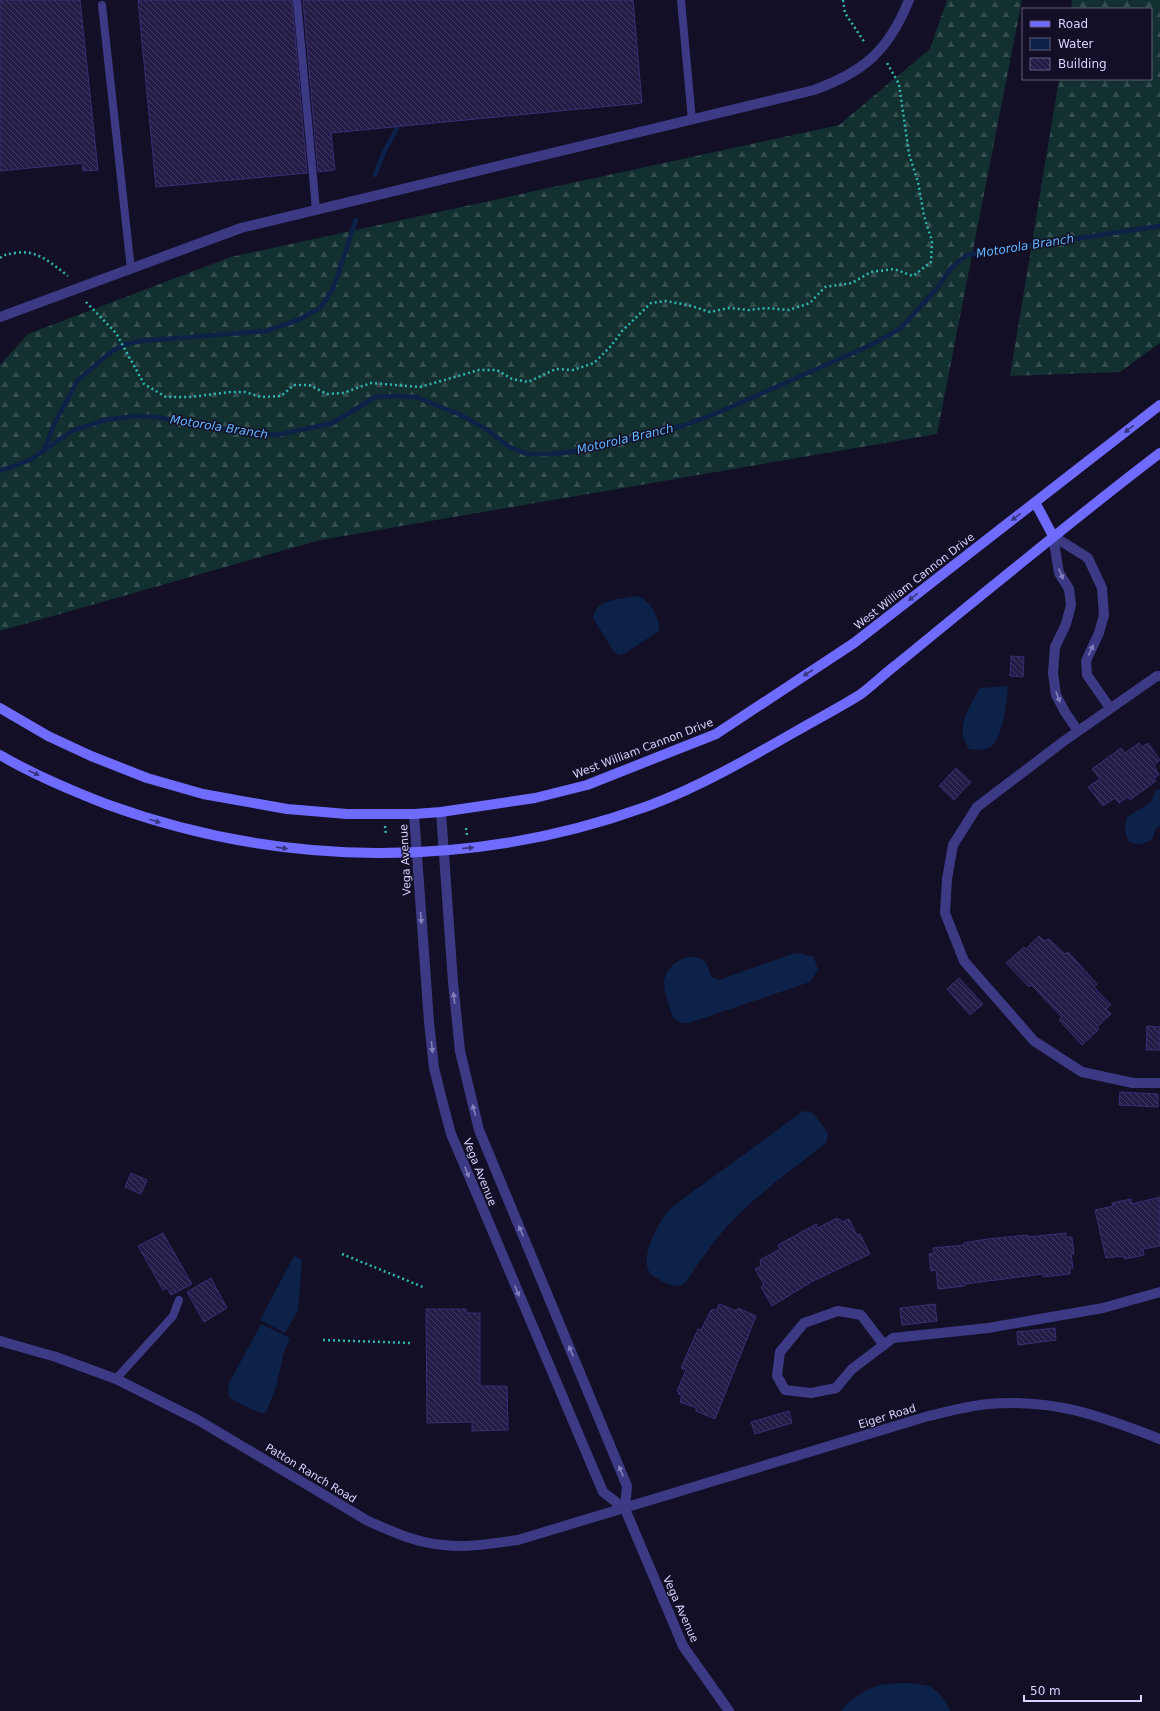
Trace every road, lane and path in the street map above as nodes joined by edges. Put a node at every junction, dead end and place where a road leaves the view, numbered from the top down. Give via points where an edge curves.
1 (297, 0) edge
2 (681, 0) edge
3 (843, 0) edge
4 (909, 0) edge
5 (102, 5) dead end
6 (865, 43) dead end
7 (887, 63) dead end
8 (692, 120) junction
9 (316, 210) junction
10 (0, 258) edge
11 (131, 269) junction
12 (68, 276) dead end
13 (86, 302) dead end
14 (0, 317) edge
15 (1160, 405) edge
16 (1160, 453) edge
17 (1035, 502) junction
18 (1054, 536) junction
19 (1160, 676) edge
20 (0, 708) edge
21 (1110, 708) junction
22 (1078, 731) junction
23 (0, 755) edge
24 (441, 812) junction
25 (414, 814) junction
26 (386, 826) dead end
27 (466, 828) dead end
28 (386, 835) dead end
29 (467, 837) dead end
30 (444, 850) junction
31 (416, 851) junction
32 (1160, 1083) edge
33 (342, 1254) dead end
34 (423, 1287) dead end
35 (1160, 1292) edge
36 (179, 1300) dead end
37 (323, 1340) dead end
38 (0, 1341) edge
39 (411, 1343) dead end
40 (884, 1345) junction
41 (116, 1379) junction
42 (1160, 1439) edge
43 (625, 1509) junction
44 (729, 1711) edge

1 - 9 lane
2 - 8 lane
3 - 6 path via 846,13
4 - 8 street via 891,37 877,53 852,73 814,90
5 - 11 lane
7 - 13 path via 899,84 909,154 932,241 931,262 913,276 894,269 871,272 852,283 825,287 810,303 789,310 728,308 710,312 665,301 651,303 622,330 611,346 594,362 573,370 556,369 528,382 512,379 497,370 479,370 420,387 371,383 343,393 327,394 309,385 294,385 281,396 261,398 245,392 166,397 144,384 116,333
8 - 9 street
9 - 11 street via 241,228
10 - 12 path via 4,254 32,252
11 - 14 street
15 -> 17 main road, West William Cannon Drive
16 - 18 main road
17 - 18 main road
17 -> 24 main road, West William Cannon Drive via 854,643 716,734 587,785 535,798
21 -> 18 street via 1087,675 1086,662 1104,615 1102,588 1088,558
18 -> 22 street via 1059,573 1068,589 1071,605 1066,624 1055,647 1053,673 1056,695
30 -> 18 main road via 492,846 590,824 649,805 728,770 862,693
19 - 21 street
20 - 25 main road, West William Cannon Drive via 48,736 91,756 148,778 202,794 287,809 347,814
21 - 22 street
22 - 32 street via 977,807 953,845 945,913 964,961 1034,1040 1082,1072 1133,1083
23 -> 31 main road via 72,791 138,816 184,829 297,850 365,853
24 - 25 main road, West William Cannon Drive
24 - 30 street, Vega Avenue
25 - 31 street, Vega Avenue
26 - 28 path
27 - 29 path
30 - 31 main road
43 -> 30 street, Vega Avenue via 627,1486 479,1130 460,1051
31 -> 43 street, Vega Avenue via 434,1068 451,1134 602,1492
33 - 34 path
35 - 40 street via 1103,1308 988,1328 893,1338
36 - 41 lane via 173,1316
37 - 39 path
38 - 41 street, Patton Ranch Road via 56,1357
40 - 40 street via 852,1369 836,1388 811,1393 785,1390 777,1376 780,1352 804,1323 838,1311 861,1315
41 - 43 street, Patton Ranch Road via 198,1420 368,1521 396,1534 420,1541 468,1546 518,1540
42 - 43 street, Eiger Road via 1080,1411 1050,1405 986,1404 925,1417
43 - 44 street, Vega Avenue via 683,1646

